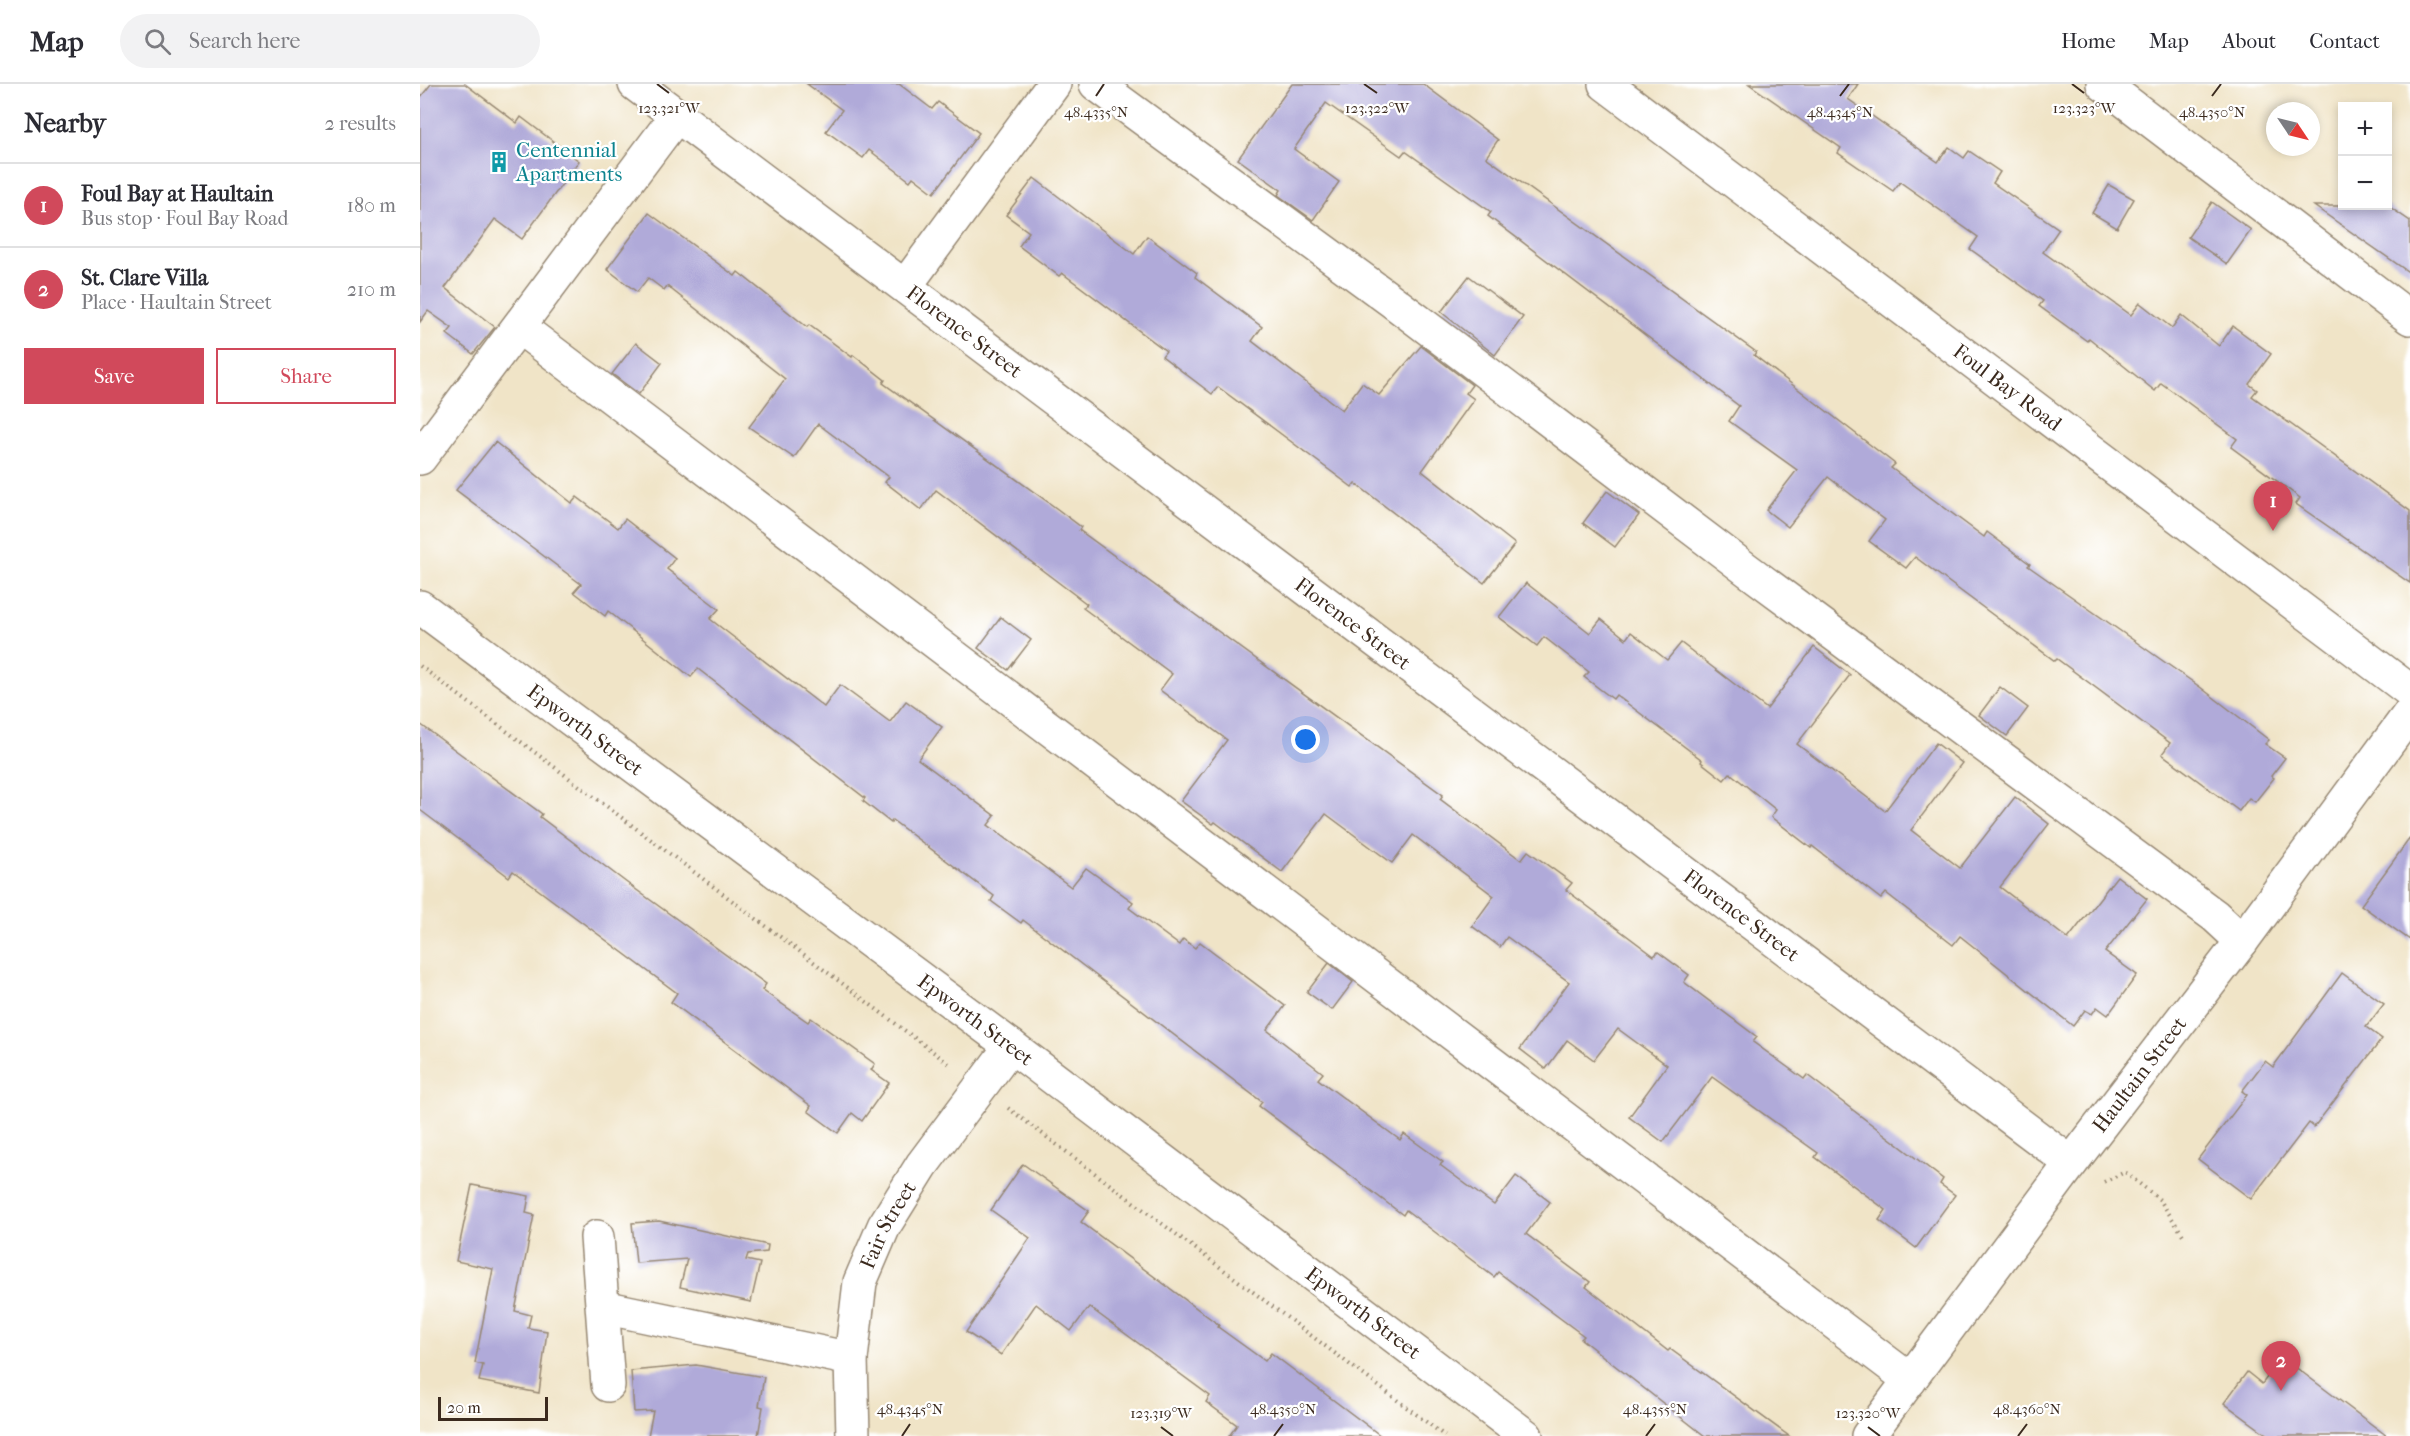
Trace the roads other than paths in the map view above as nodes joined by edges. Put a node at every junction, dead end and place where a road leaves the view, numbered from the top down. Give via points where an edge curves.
1 (635, 84) edge
2 (1054, 84) edge
3 (1095, 84) edge
4 (1605, 84) edge
5 (2103, 84) edge
6 (677, 115) junction
7 (906, 285) junction
8 (2410, 318) edge
9 (519, 327) junction
10 (420, 458) edge
11 (420, 607) edge
12 (2410, 691) edge
13 (2410, 713) edge
14 (2242, 941) junction
15 (1011, 1046) junction
16 (2071, 1163) junction
17 (597, 1237) dead end
18 (603, 1307) junction
19 (851, 1359) junction
20 (1910, 1380) junction
21 (608, 1385) dead end
22 (854, 1436) edge
23 (1526, 1436) edge
24 (1868, 1436) edge

1 - 6 street, Florence Street
2 - 7 street
3 - 14 street via 1392,301 2215,916
4 - 12 street, Foul Bay Road
5 - 8 street
6 - 7 street, Florence Street
6 - 9 street
7 - 16 street, Florence Street
9 - 10 street
9 - 20 street
11 - 15 street, Epworth Street
13 - 14 street, Haultain Street
14 - 16 street, Haultain Street
15 - 19 street, Fair Street via 922,1165 884,1226 860,1282
15 - 23 street, Epworth Street
16 - 20 street, Haultain Street
17 - 18 street
18 - 19 street
18 - 21 street
19 - 22 street, Fair Street
20 - 24 street, Haultain Street

